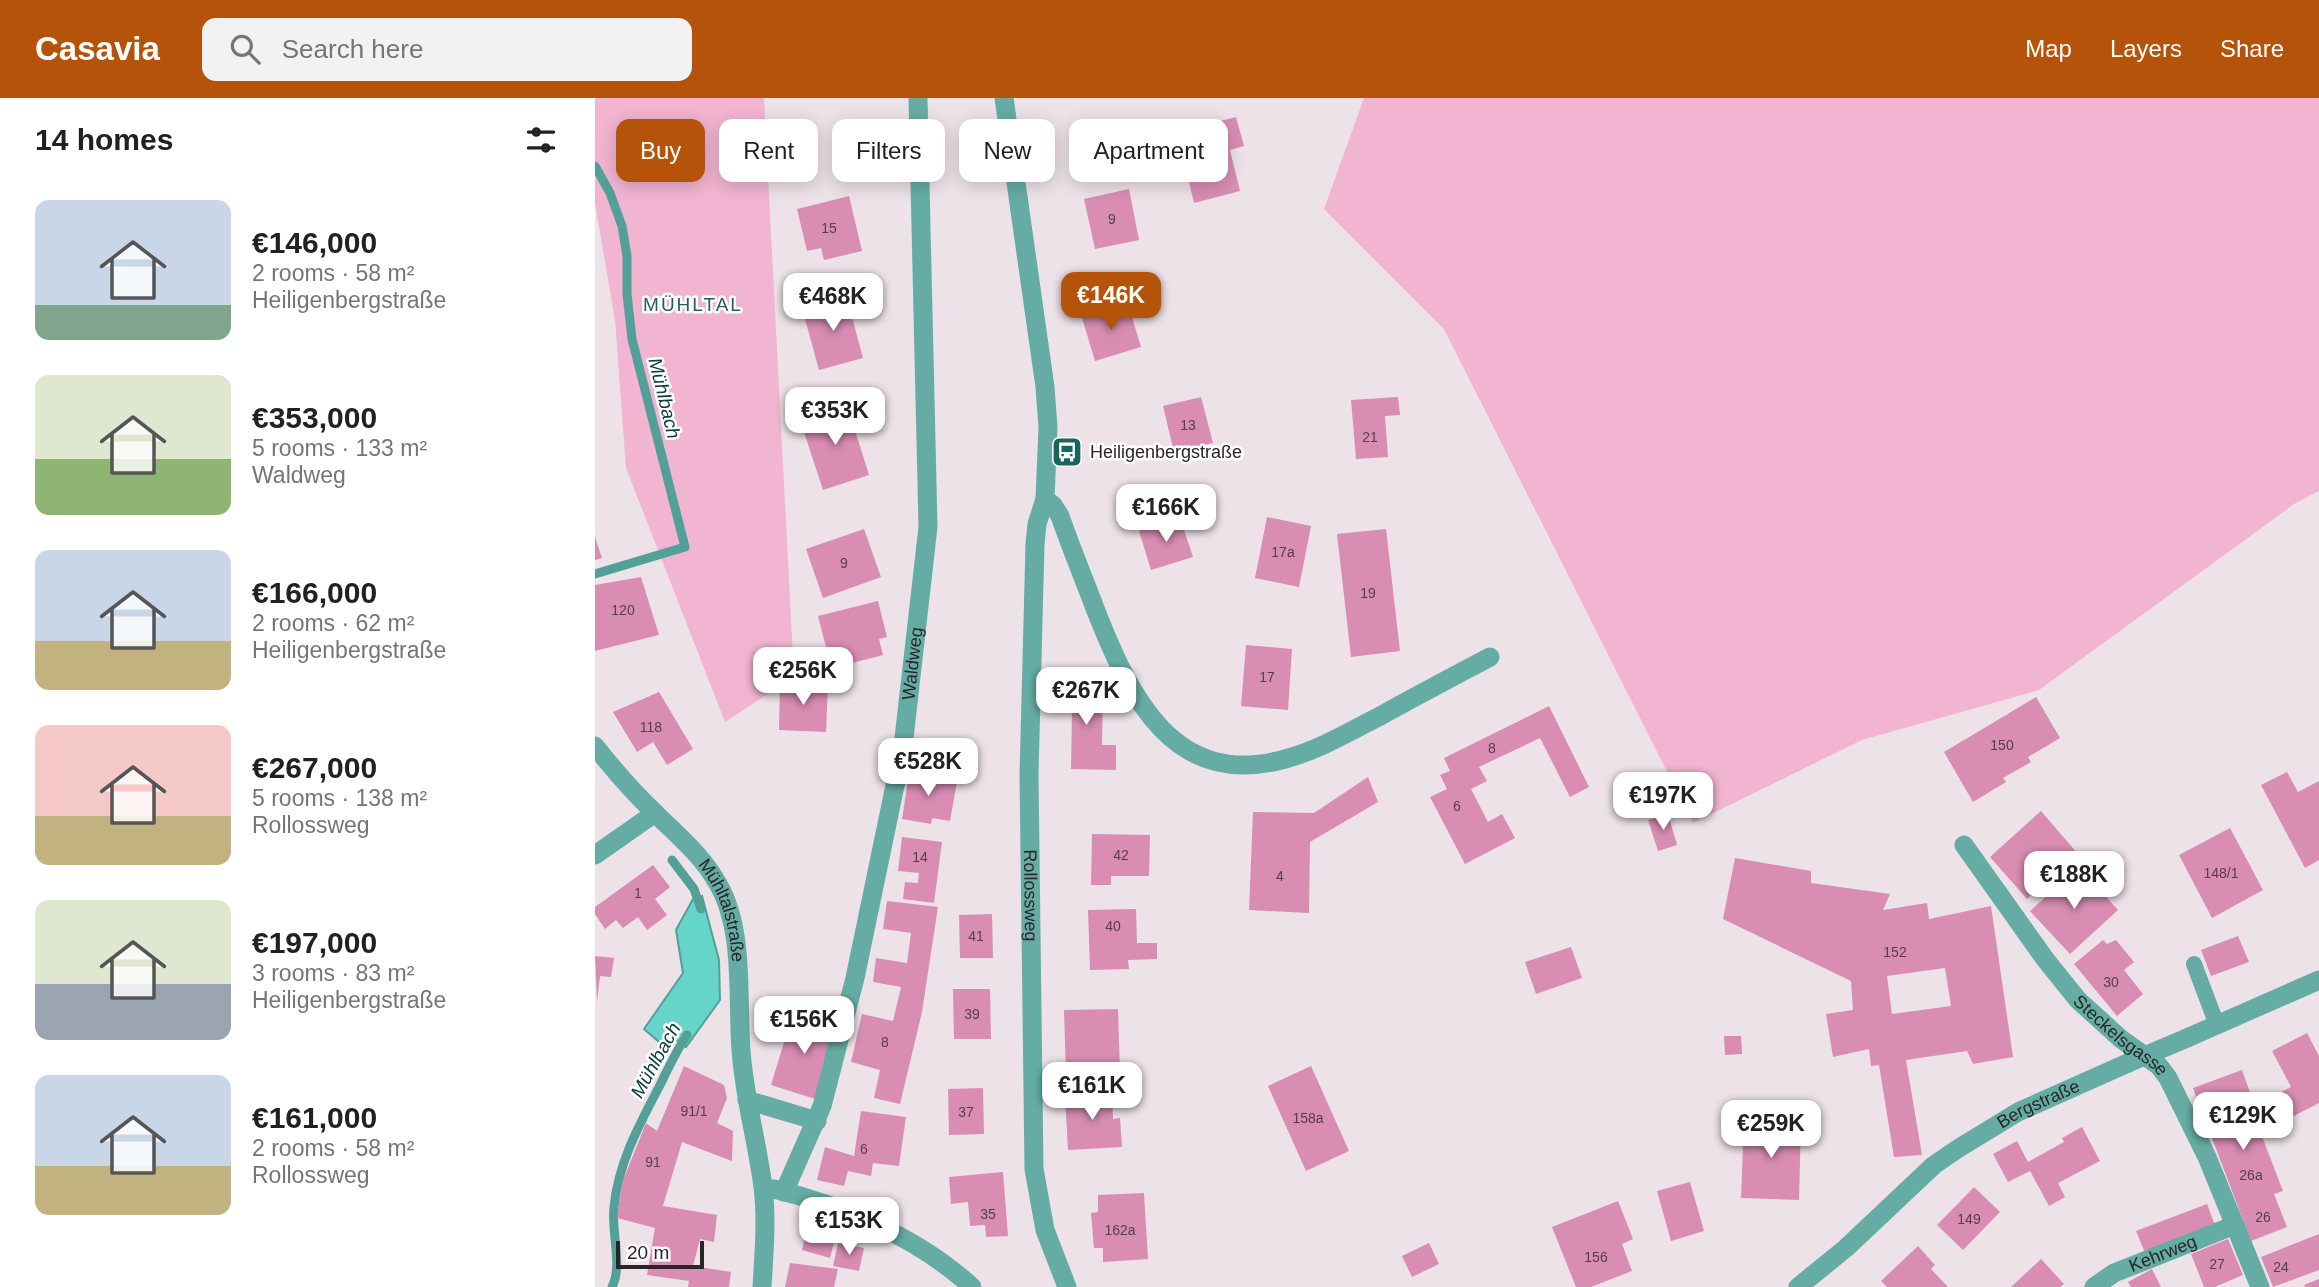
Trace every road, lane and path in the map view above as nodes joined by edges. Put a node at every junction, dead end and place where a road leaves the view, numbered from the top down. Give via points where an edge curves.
1 (918, 98) edge
2 (1004, 98) edge
3 (1045, 499) junction
4 (1490, 657) dead end
5 (595, 746) edge
6 (655, 813) junction
7 (1964, 845) dead end
8 (595, 855) edge
9 (2194, 964) dead end
10 (2319, 980) edge
11 (2217, 1025) junction
12 (747, 1100) junction
13 (817, 1121) junction
14 (763, 1186) junction
15 (784, 1192) junction
16 (2235, 1226) junction
17 (762, 1287) edge
18 (972, 1287) edge
19 (1067, 1287) edge
20 (1798, 1287) edge
21 (2094, 1287) edge
22 (2260, 1287) edge

1 - 13 street, Waldweg via 928,527 903,747 855,978
2 - 3 street via 1045,387
3 - 4 street via 1060,516 1102,626 1140,703 1168,737 1213,762 1258,764 1302,753
3 - 19 street, Rollossweg via 1035,544 1029,775 1034,1169 1045,1230
5 - 6 street, Mühltalstraße
6 - 8 street
6 - 12 street, Mühltalstraße via 709,868 727,905 738,971
7 - 16 street, Steckelsgasse via 2078,1000 2168,1078
9 - 11 lane
10 - 11 street, Bergstraße
11 - 20 street, Bergstraße, bridge via 2018,1112 1959,1148
12 - 13 street
12 - 14 street, Mühltalstraße
13 - 15 street, Waldweg
14 - 15 street
14 - 17 street, Mühltalstraße
15 - 18 street via 854,1213 948,1265
16 - 21 street, Kehrweg via 2114,1273
16 - 22 street, Steckelsgasse

